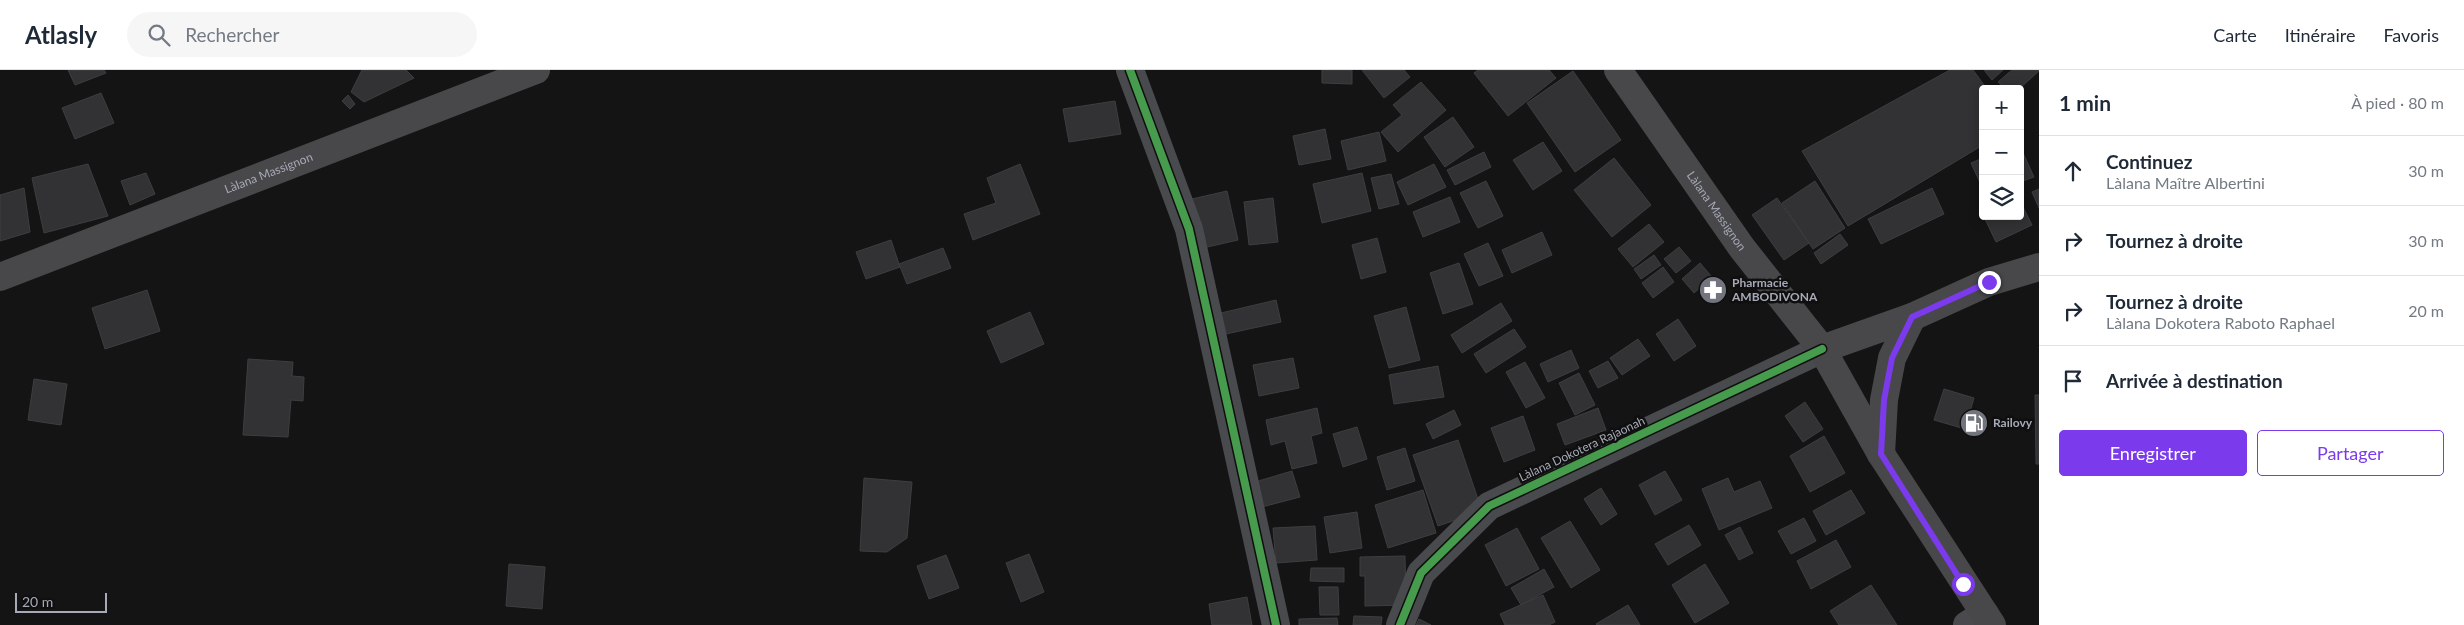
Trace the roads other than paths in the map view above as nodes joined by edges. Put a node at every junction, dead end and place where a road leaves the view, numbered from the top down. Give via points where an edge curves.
1 (536, 70) edge
2 (1130, 70) edge
3 (1618, 70) edge
4 (2039, 248) edge
5 (2039, 267) edge
6 (0, 277) edge
7 (1989, 282) junction
8 (1912, 317) junction
9 (1822, 349) junction
10 (1881, 454) junction
11 (1981, 621) edge
12 (1276, 625) edge
13 (1400, 625) edge

1 - 6 main road, Làlana Massignon
2 - 12 street via 1189,229
3 - 9 main road, Làlana Massignon via 1742,248
4 - 7 main road
5 - 7 main road
7 - 8 main road
8 - 9 main road
8 - 10 main road via 1892,358 1884,400
9 - 10 main road, Làlana Massignon
9 - 13 street, Làlana Dokotera Rajaonah via 1489,506 1421,573
10 - 11 main road, Làlana Massignon via 1963,584

